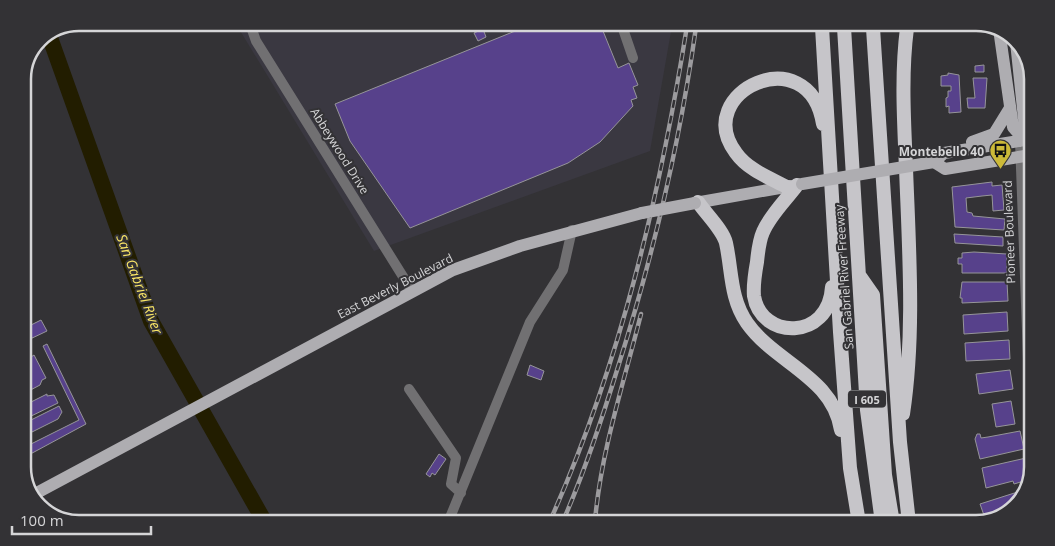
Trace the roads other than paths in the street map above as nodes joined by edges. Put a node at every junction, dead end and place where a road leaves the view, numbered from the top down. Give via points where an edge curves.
1 (252, 31) edge
2 (624, 31) edge
3 (822, 31) edge
4 (844, 31) edge
5 (873, 31) edge
6 (907, 31) edge
7 (1000, 38) edge
8 (1017, 55) edge
9 (633, 58) dead end
10 (1010, 108) junction
11 (1024, 118) edge
12 (1024, 138) edge
13 (955, 152) junction
14 (1024, 156) edge
15 (829, 160) junction
16 (934, 162) junction
17 (795, 186) junction
18 (696, 202) junction
19 (572, 230) junction
20 (834, 239) junction
21 (859, 275) junction
22 (889, 280) junction
23 (412, 291) junction
24 (409, 389) dead end
25 (900, 442) junction
26 (850, 468) junction
27 (38, 492) edge
28 (461, 493) junction
29 (451, 515) edge
30 (858, 515) edge
31 (881, 515) edge
32 (892, 515) edge
33 (897, 515) edge
34 (908, 515) edge

1 - 23 street, Abbeywood Drive
2 - 9 street
3 - 15 highway
4 - 21 highway, San Gabriel River Freeway / I 605
5 - 22 highway, I 605
6 - 25 highway via 903,100 910,268 908,378
7 - 10 main road, Pioneer Boulevard
8 - 11 main road, Pioneer Boulevard
10 - 12 main road, Pioneer Boulevard via 1013,130
10 - 13 main road via 994,134
12 - 13 main road
13 - 16 main road via 944,154
14 - 16 main road via 944,169
15 - 17 highway via 818,110 804,89 791,81 775,78 751,85 733,101 726,131 730,145 745,163
15 - 20 highway
16 - 17 main road, East Beverly Boulevard, bridge
17 - 18 main road, East Beverly Boulevard
17 - 20 highway via 769,222 759,246 754,298 761,312 773,323 788,329 803,328 825,313 831,298
18 - 19 main road, East Beverly Boulevard, bridge
18 - 26 highway via 726,241 732,284 746,322 824,391 833,403
19 - 23 main road, East Beverly Boulevard via 453,270
19 - 28 street via 562,270 530,322
20 - 26 highway
21 - 31 highway, San Gabriel River Freeway / I 605 via 868,410
21 - 32 highway via 874,295 885,475
22 - 25 highway, I 605
22 - 33 highway via 879,294 888,435
23 - 27 main road, East Beverly Boulevard
24 - 28 street via 456,458 451,484
25 - 34 highway, I 605
26 - 30 highway
28 - 29 street

